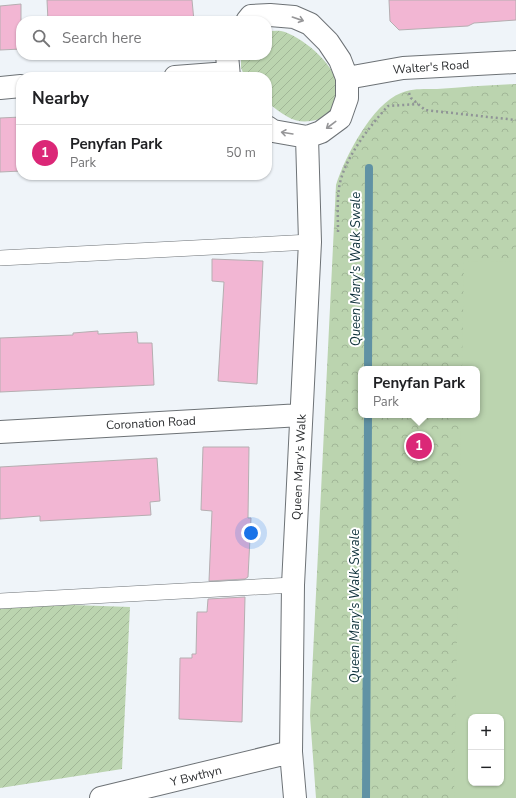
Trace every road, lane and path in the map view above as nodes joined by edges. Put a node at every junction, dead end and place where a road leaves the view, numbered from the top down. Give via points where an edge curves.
1 (269, 8) edge
2 (251, 16) edge
3 (516, 62) edge
4 (228, 68) edge
5 (204, 72) edge
6 (347, 78) junction
7 (16, 86) edge
8 (0, 88) edge
9 (408, 88) dead end
10 (418, 104) junction
11 (516, 120) edge
12 (272, 130) edge
13 (308, 137) junction
14 (338, 232) dead end
15 (310, 242) junction
16 (0, 258) edge
17 (301, 415) junction
18 (0, 432) edge
19 (293, 585) junction
20 (0, 601) edge
21 (292, 752) junction
22 (168, 791) edge
23 (101, 798) edge
24 (295, 798) edge

1 - 2 street
1 -> 6 street via 310,24 328,42 340,60
3 - 6 street, Walter's Road via 403,68
4 - 5 street
6 -> 13 street via 347,98 340,118 321,132
7 - 8 street
9 - 10 path via 411,98
10 - 11 path via 425,110
10 - 14 path via 388,106 357,145 339,187
13 -> 12 street
13 - 15 street, Queen Mary's Walk
15 - 16 lane
15 - 17 street, Queen Mary's Walk
17 - 18 street, Coronation Road
17 - 19 street, Queen Mary's Walk
19 - 20 lane
19 - 21 street, Queen Mary's Walk
21 - 22 street, Y Bwthyn
21 - 24 street, Queen Mary's Walk
22 - 23 street, Y Bwthyn

